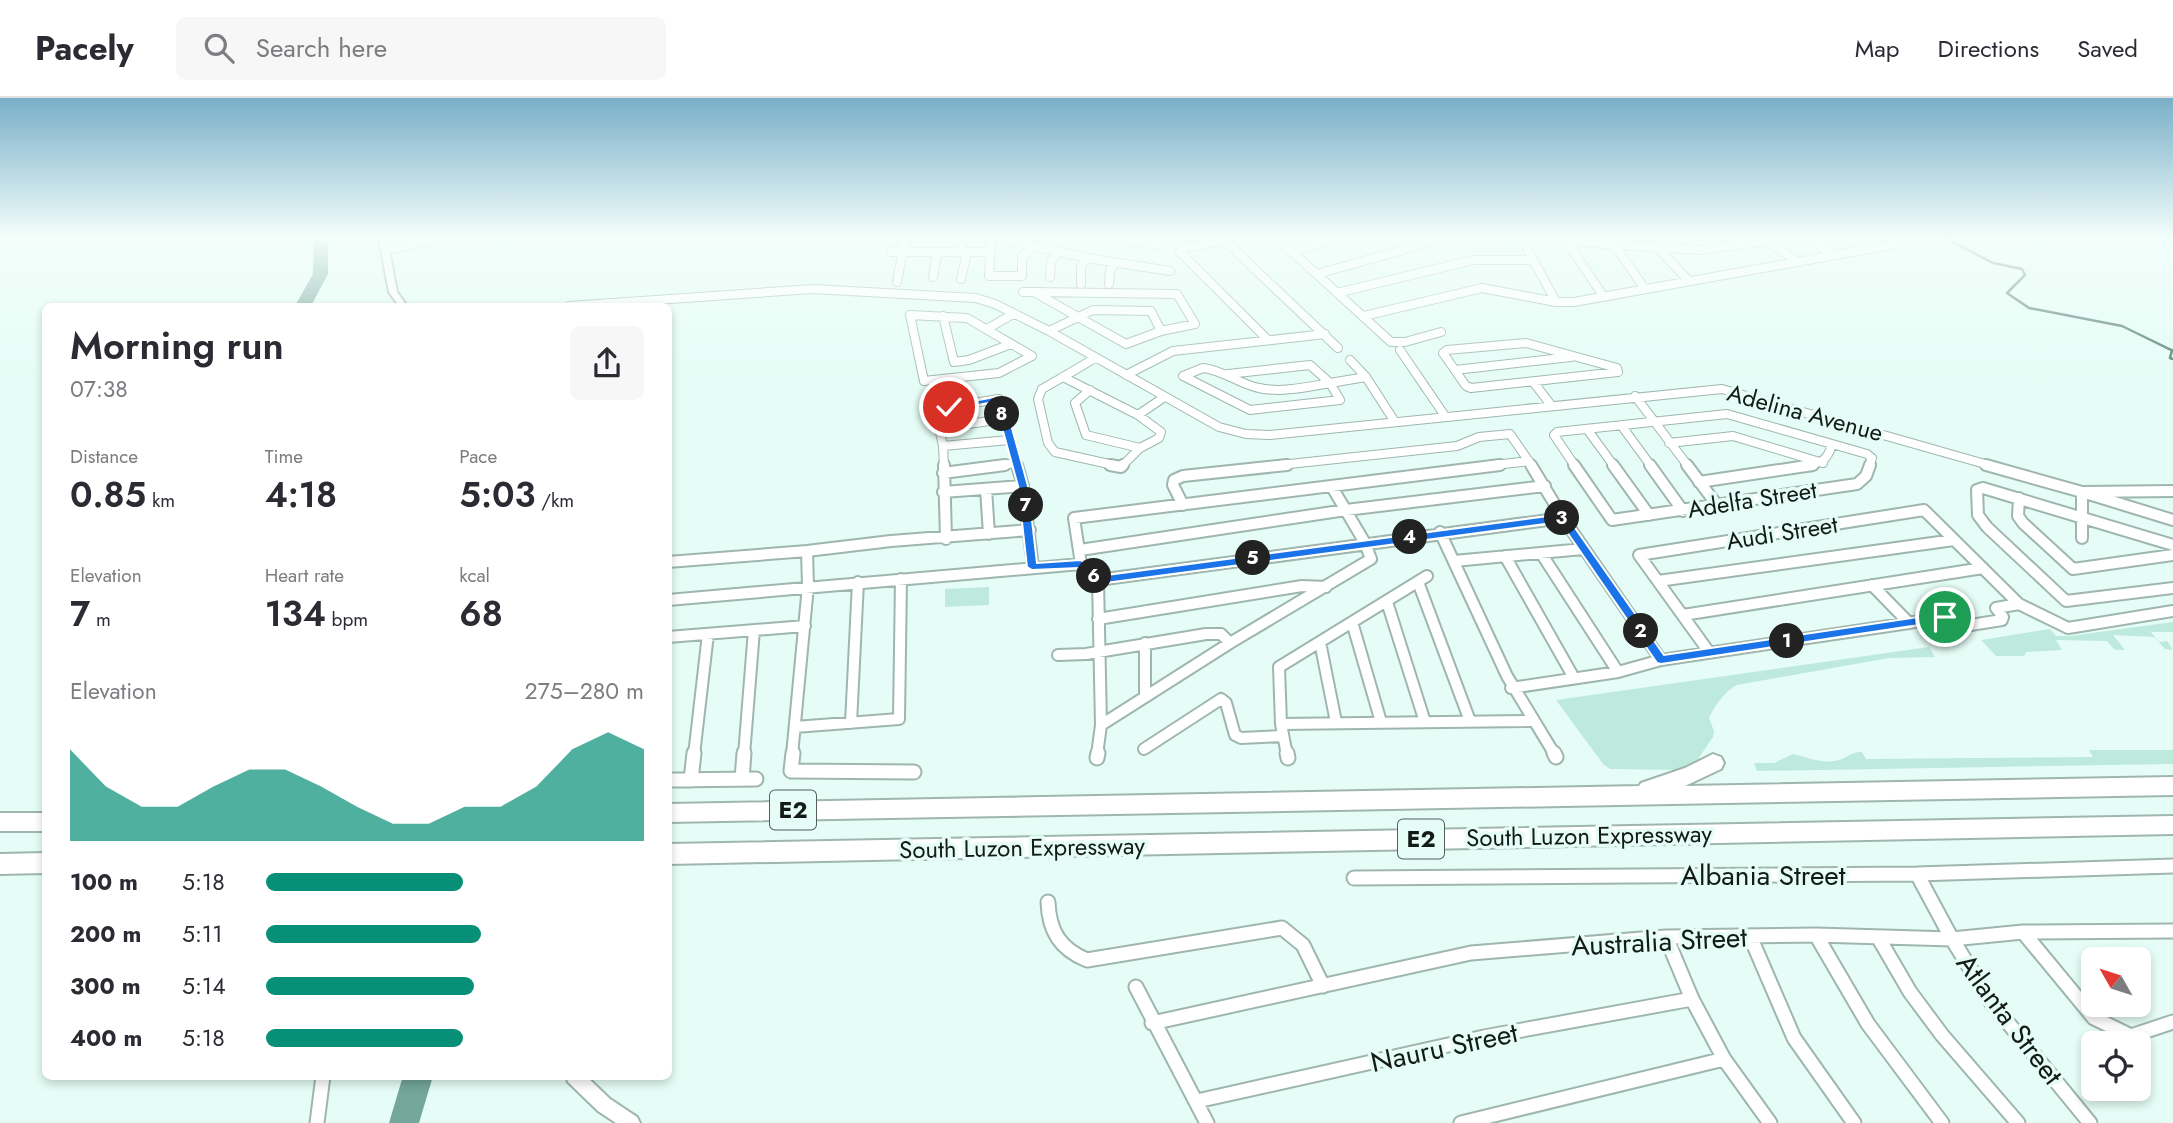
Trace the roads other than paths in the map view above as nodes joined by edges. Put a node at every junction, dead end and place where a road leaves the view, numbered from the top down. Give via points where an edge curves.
1 (392, 287) edge
2 (1215, 287) edge
3 (1274, 287) edge
4 (1331, 287) edge
5 (1362, 287) edge
6 (1548, 287) edge
7 (1597, 287) edge
8 (1654, 287) edge
9 (1645, 289) joint
10 (1023, 292) dead end
11 (1034, 292) junction
12 (1337, 293) junction
13 (1604, 297) junction
14 (1556, 302) junction
15 (401, 303) edge
16 (612, 303) edge
17 (1013, 314) junction
18 (943, 316) junction
19 (1364, 316) junction
20 (1076, 317) junction
21 (987, 329) junction
22 (1049, 331) junction
23 (1161, 331) junction
24 (1441, 332) dead end
25 (1325, 334) junction
26 (1267, 339) junction
27 (1011, 344) junction
28 (1398, 347) junction
29 (1338, 348) dead end
30 (1577, 356) junction
31 (1095, 358) junction
32 (1350, 360) dead end
33 (1455, 370) junction
34 (1228, 373) junction
35 (1126, 375) junction
36 (1062, 376) junction
37 (1366, 377) junction
38 (1329, 382) junction
39 (1534, 383) junction
40 (1090, 390) junction
41 (1635, 396) junction
42 (1164, 398) junction
43 (1551, 405) junction
44 (1138, 415) junction
45 (1445, 416) junction
46 (1004, 419) junction
47 (1653, 421) junction
48 (1395, 422) junction
49 (1621, 425) junction
50 (939, 428) junction
51 (1587, 429) junction
52 (1009, 440) junction
53 (1669, 443) junction
54 (1832, 444) junction
55 (943, 446) junction
56 (1140, 447) junction
57 (1529, 461) junction
58 (1017, 463) junction
59 (1823, 463) junction
60 (943, 473) junction
61 (1699, 482) junction
62 (1023, 486) junction
63 (1545, 486) junction
64 (1332, 487) junction
65 (986, 489) junction
66 (2173, 491) edge
67 (943, 492) junction
68 (2082, 492) junction
69 (2019, 498) junction
70 (1183, 505) junction
71 (1717, 505) junction
72 (1346, 510) junction
73 (1684, 511) junction
74 (1649, 516) junction
75 (1563, 518) junction
76 (2084, 518) junction
77 (2173, 520) edge
78 (1030, 530) junction
79 (1440, 532) junction
80 (989, 534) junction
81 (2082, 538) dead end
82 (946, 539) junction
83 (1954, 540) junction
84 (1365, 543) junction
85 (2173, 545) edge
86 (1583, 549) junction
87 (1080, 550) junction
88 (807, 551) junction
89 (1541, 553) junction
90 (2173, 555) edge
91 (1505, 556) junction
92 (1454, 561) junction
93 (672, 562) edge
94 (1081, 564) junction
95 (1032, 567) junction
96 (1983, 568) junction
97 (901, 579) junction
98 (1098, 580) junction
99 (1658, 581) junction
100 (858, 582) junction
101 (1872, 585) junction
102 (808, 586) junction
103 (1326, 587) junction
104 (2173, 588) edge
105 (672, 600) edge
106 (1387, 602) junction
107 (2019, 604) junction
108 (2173, 611) edge
109 (1683, 615) junction
110 (1098, 619) junction
111 (1352, 622) junction
112 (1909, 623) junction
113 (805, 626) junction
114 (754, 630) junction
115 (708, 634) junction
116 (672, 637) edge
117 (1320, 642) junction
118 (1144, 643) junction
119 (1230, 643) junction
120 (1100, 651) junction
121 (1709, 652) junction
122 (1058, 655) dead end
123 (1661, 660) junction
124 (1618, 672) junction
125 (1574, 678) junction
126 (1511, 688) junction
127 (1145, 697) junction
128 (1470, 721) junction
129 (1530, 721) junction
130 (1336, 722) junction
131 (1381, 722) junction
132 (1425, 722) junction
133 (851, 723) junction
134 (1101, 725) junction
135 (795, 727) junction
136 (1282, 730) junction
137 (1144, 749) dead end
138 (1556, 757) dead end
139 (1097, 758) dead end
140 (1288, 758) dead end
141 (1713, 763) dead end
142 (914, 772) dead end
143 (742, 779) junction
144 (756, 779) dead end
145 (672, 780) edge
146 (691, 780) junction
147 (2173, 786) edge
148 (1619, 796) junction
149 (672, 813) edge
150 (0, 822) edge
151 (42, 822) edge
152 (2173, 825) edge
153 (672, 854) edge
154 (42, 863) edge
155 (0, 864) edge
156 (2173, 866) edge
157 (1917, 874) junction
158 (1354, 878) dead end
159 (1048, 902) dead end
160 (2173, 931) edge
161 (2023, 932) junction
162 (1816, 935) junction
163 (1749, 936) junction
164 (1665, 937) junction
165 (1878, 937) junction
166 (1952, 939) junction
167 (1323, 986) junction
168 (1136, 987) dead end
169 (1692, 999) junction
170 (2173, 1022) edge
171 (1152, 1023) junction
172 (1724, 1059) junction
173 (322, 1080) edge
174 (578, 1080) edge
175 (1197, 1101) junction
176 (317, 1123) edge
177 (631, 1123) edge
178 (1207, 1123) edge
179 (1461, 1123) edge
180 (1770, 1123) edge
181 (1854, 1123) edge
182 (1942, 1123) edge
183 (2018, 1123) edge
184 (2090, 1123) edge

1 - 15 street
2 - 26 street
3 - 25 street
4 - 12 street
5 - 12 street
6 - 14 street
7 - 13 street
8 - 9 street
9 - 13 street
10 - 11 street
11 - 20 street
11 - 23 street via 1177,294 1195,324
12 - 19 street
13 - 14 street
14 - 19 street via 1482,288
16 - 17 street, Adelina Avenue via 813,289 976,298
17 - 21 street
17 - 22 street, Adelina Avenue
18 - 21 street via 967,318
18 - 27 street via 954,362
18 - 27 street via 910,315 924,381 999,373 1032,356
19 - 28 street
20 - 22 street
20 - 23 street via 1126,344
20 - 23 street via 1093,310 1152,311
21 - 27 street
22 - 31 street, Adelina Avenue
24 - 28 street
25 - 26 street
25 - 29 street
26 - 35 street via 1173,351
28 - 45 street
30 - 33 street
30 - 33 street via 1526,343 1447,350 1443,353
30 - 39 street via 1618,372
31 - 35 street, Adelina Avenue
31 - 36 street
32 - 37 street
33 - 39 street via 1471,388
34 - 38 street via 1259,388
34 - 38 street via 1310,365
34 - 38 street via 1204,367 1182,376 1251,410 1335,402 1339,400
35 - 42 street, Adelina Avenue
36 - 40 street
36 - 56 street via 1042,389 1038,399 1042,426 1055,452 1121,467
37 - 38 street
37 - 48 street
39 - 43 street
40 - 44 street
40 - 56 street via 1075,403 1086,435
41 - 43 street, Adelina Avenue
41 - 47 street
41 - 68 street, Adelina Avenue via 1710,389 1735,392
42 - 44 street
42 - 48 street, Adelina Avenue via 1219,427 1246,433 1270,435
43 - 45 street, Adelina Avenue
44 - 56 street via 1162,435
45 - 48 street, Adelina Avenue
46 - 50 street
46 - 50 street via 999,399 935,409
46 - 52 street
47 - 49 street
47 - 53 street
47 - 54 street via 1735,415
49 - 51 street
49 - 73 street
50 - 55 street
51 - 74 street
51 - 74 street, Adelfa Street via 1554,435 1612,520
52 - 55 street
52 - 58 street
53 - 59 street via 1734,436
53 - 61 street
54 - 59 street
54 - 71 street, Adelfa Street via 1870,456 1866,476 1857,484
55 - 60 street
57 - 63 street
57 - 64 street
57 - 70 street via 1510,434 1479,437 1457,446 1183,477 1173,485
58 - 60 street
58 - 62 street
59 - 61 street
60 - 67 street
61 - 71 street
62 - 65 street
62 - 78 street
63 - 72 street
63 - 75 street
64 - 70 street
64 - 72 street
65 - 67 street
65 - 80 street
66 - 68 street
67 - 82 street
68 - 76 street
68 - 77 street, Adelina Avenue
69 - 76 street
69 - 90 street via 2022,523 2073,569
69 - 104 street via 1979,488 1978,515 2062,599 2070,602
70 - 87 street via 1074,518
71 - 73 street, Adelfa Street
72 - 84 street
72 - 87 street
73 - 74 street, Adelfa Street
75 - 79 street
75 - 86 street
76 - 81 street
76 - 85 street
78 - 80 street
78 - 95 street
79 - 84 street
79 - 92 street
80 - 82 street
82 - 88 street
83 - 96 street
83 - 99 street
83 - 99 street, Audi Street via 1924,510 1639,555
84 - 98 street
84 - 103 street via 1371,559
86 - 89 street
86 - 123 street
87 - 94 street
88 - 93 street
88 - 102 street
89 - 91 street
89 - 124 street
91 - 92 street
91 - 125 street
92 - 126 street
94 - 95 street
94 - 98 street
95 - 97 street
96 - 101 street
96 - 107 street
97 - 100 street
97 - 133 street via 899,719
98 - 110 street
99 - 109 street
100 - 102 street
100 - 133 street
101 - 109 street
101 - 112 street
102 - 105 street
102 - 113 street
103 - 110 street via 1302,586
103 - 119 street
106 - 111 street
106 - 128 street via 1422,579
106 - 132 street
107 - 108 street via 2068,628
107 - 112 street via 1996,608 2002,621 1958,627 1942,617
109 - 121 street
110 - 120 street
111 - 117 street
111 - 131 street
112 - 121 street
113 - 114 street
113 - 135 street
114 - 115 street
114 - 143 street
115 - 116 street
115 - 146 street
117 - 130 street
117 - 136 street via 1279,667
118 - 119 street via 1214,633
118 - 120 street
118 - 127 street
119 - 127 street
120 - 122 street
120 - 134 street
121 - 123 street
123 - 124 street
124 - 125 street
125 - 126 street
126 - 129 street
127 - 134 street
128 - 129 street
128 - 132 street
129 - 138 street
130 - 131 street
130 - 136 street
131 - 132 street
133 - 135 street
134 - 139 street
135 - 142 street via 791,771
136 - 137 street via 1241,738 1235,734 1221,699
136 - 140 street
141 - 148 highway via 1661,786
143 - 144 street
143 - 146 street
145 - 146 street
147 - 148 highway, South Luzon Expressway / E2
148 - 149 highway, South Luzon Expressway / E2
150 - 151 highway
152 - 153 highway, South Luzon Expressway / E2
154 - 155 highway
156 - 157 street, Albania Street
157 - 158 street, Albania Street
157 - 166 street, Atlanta Street
159 - 167 street via 1056,941 1087,960 1282,928 1305,943
160 - 161 street, Australia Street
161 - 166 street, Australia Street
161 - 170 street via 2094,1018 2131,1036
162 - 163 street, Australia Street
162 - 165 street, Australia Street
162 - 182 street via 1868,1024
163 - 164 street, Australia Street
163 - 181 street via 1794,1038
164 - 167 street, Australia Street via 1471,953
164 - 169 street
165 - 166 street, Australia Street
165 - 183 street via 1942,1035
166 - 184 street, Atlanta Street via 1991,1002
167 - 171 street, Australia Street
168 - 171 street
169 - 172 street
169 - 175 street, Nauru Street via 1484,1037
171 - 175 street
172 - 179 street
172 - 180 street
173 - 176 street
174 - 177 street
175 - 178 street

